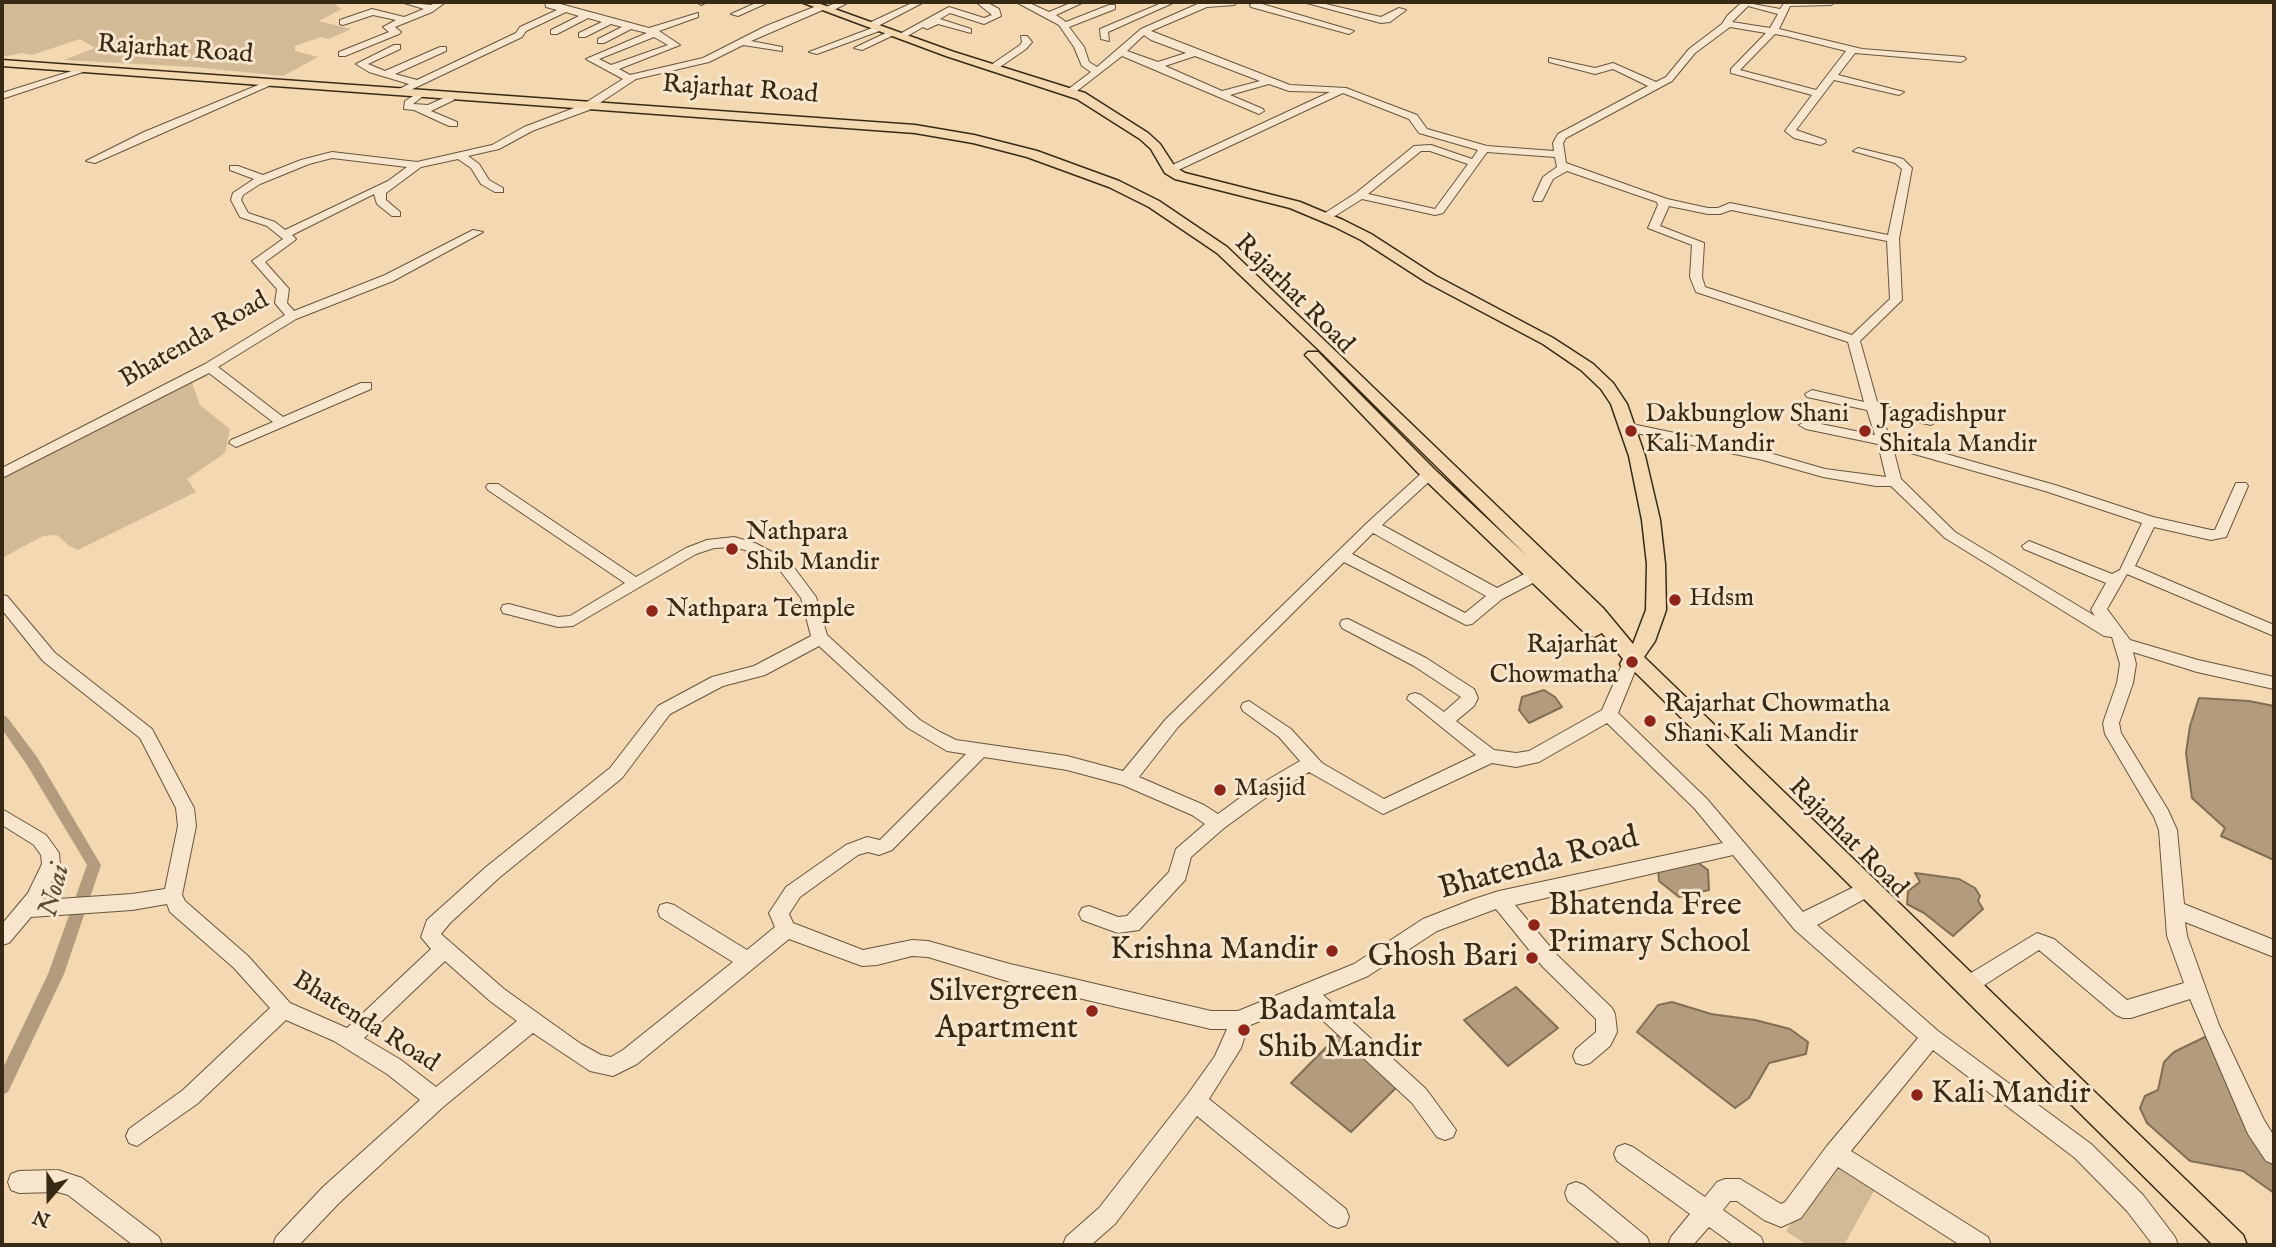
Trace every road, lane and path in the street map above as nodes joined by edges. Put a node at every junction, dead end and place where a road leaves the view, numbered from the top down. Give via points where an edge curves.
1 (405, 2) edge
2 (442, 2) edge
3 (549, 2) edge
4 (765, 2) edge
5 (806, 2) edge
6 (845, 2) edge
7 (920, 2) edge
8 (980, 2) edge
9 (1020, 2) edge
10 (1055, 2) edge
11 (1080, 2) edge
12 (1171, 2) edge
13 (1192, 2) edge
14 (1234, 2) edge
15 (1260, 2) edge
16 (1275, 2) edge
17 (1307, 2) edge
18 (1746, 2) edge
19 (1831, 2) edge
20 (1203, 5) junction
21 (1068, 6) junction
22 (432, 8) junction
23 (825, 8) junction
24 (564, 10) junction
25 (1402, 10) dead end
26 (1782, 12) junction
27 (735, 14) dead end
28 (587, 15) junction
29 (695, 15) dead end
30 (1049, 15) junction
31 (1132, 18) junction
32 (406, 20) junction
33 (612, 20) junction
34 (343, 22) dead end
35 (1728, 24) junction
36 (632, 25) junction
37 (1064, 26) junction
38 (1154, 26) junction
39 (1367, 26) dead end
40 (1144, 31) junction
41 (1349, 31) dead end
42 (1773, 31) junction
43 (554, 32) dead end
44 (890, 32) junction
45 (968, 32) dead end
46 (653, 33) junction
47 (582, 35) dead end
48 (1024, 38) dead end
49 (1106, 39) dead end
50 (601, 41) dead end
51 (743, 41) junction
52 (397, 47) dead end
53 (859, 48) dead end
54 (443, 49) dead end
55 (779, 49) dead end
56 (664, 50) junction
57 (1852, 50) junction
58 (814, 52) dead end
59 (1121, 52) junction
60 (1195, 53) junction
61 (342, 54) dead end
62 (1961, 59) dead end
63 (1552, 60) dead end
64 (697, 63) junction
65 (2, 65) edge
66 (1156, 65) junction
67 (994, 68) junction
68 (610, 69) junction
69 (1097, 71) junction
70 (78, 72) junction
71 (386, 74) junction
72 (1832, 77) junction
73 (629, 78) junction
74 (1269, 81) junction
75 (266, 85) junction
76 (1656, 86) junction
77 (1343, 90) junction
78 (402, 91) junction
79 (1070, 92) junction
80 (1899, 92) dead end
81 (1221, 94) junction
82 (1818, 94) junction
83 (2, 96) edge
84 (418, 96) junction
85 (585, 107) junction
86 (1259, 111) dead end
87 (453, 124) dead end
88 (1821, 142) dead end
89 (1486, 149) junction
90 (1858, 151) dead end
91 (1559, 155) junction
92 (461, 156) junction
93 (91, 161) dead end
94 (1474, 163) junction
95 (417, 165) junction
96 (234, 168) dead end
97 (1564, 168) junction
98 (1170, 170) junction
99 (264, 179) junction
100 (389, 183) junction
101 (499, 190) dead end
102 (1360, 195) junction
103 (1538, 199) dead end
104 (1664, 202) junction
105 (396, 214) dead end
106 (1326, 217) junction
107 (477, 232) dead end
108 (286, 234) junction
109 (1893, 239) junction
110 (292, 316) junction
111 (1854, 340) junction
112 (210, 367) junction
113 (366, 386) dead end
114 (1812, 394) dead end
115 (1872, 408) junction
116 (284, 422) junction
117 (1931, 422) dead end
118 (1807, 425) dead end
119 (1627, 427) junction
120 (1884, 441) junction
121 (236, 443) dead end
122 (2, 474) edge
123 (1429, 474) junction
124 (1894, 481) junction
125 (2241, 486) dead end
126 (493, 487) dead end
127 (2150, 521) junction
128 (1372, 526) junction
129 (2029, 546) dead end
130 (1342, 555) junction
131 (1542, 571) junction
132 (2120, 574) junction
133 (635, 583) junction
134 (1497, 595) junction
135 (2, 600) edge
136 (509, 609) dead end
137 (1348, 624) dead end
138 (2274, 631) edge
139 (820, 638) junction
140 (2122, 641) junction
141 (1633, 662) junction
142 (2274, 683) edge
143 (1415, 699) dead end
144 (1249, 707) dead end
145 (1609, 714) junction
146 (1444, 722) junction
147 (980, 751) junction
148 (1490, 757) junction
149 (1314, 765) junction
150 (1127, 779) junction
151 (2, 816) edge
152 (1218, 823) junction
153 (1737, 847) junction
154 (1861, 892) junction
155 (173, 895) junction
156 (1499, 900) junction
157 (26, 909) junction
158 (2175, 909) junction
159 (667, 911) dead end
160 (1089, 914) dead end
161 (1802, 924) junction
162 (786, 930) junction
163 (2, 937) edge
164 (445, 949) junction
165 (2274, 949) edge
166 (746, 960) junction
167 (1968, 985) junction
168 (2196, 988) junction
169 (1307, 993) junction
170 (283, 1009) junction
171 (1239, 1020) junction
172 (533, 1021) junction
173 (1931, 1037) junction
174 (348, 1040) junction
175 (1583, 1056) dead end
176 (436, 1100) junction
177 (1195, 1101) junction
178 (1445, 1130) dead end
179 (137, 1136) dead end
180 (1835, 1153) junction
181 (1625, 1154) dead end
182 (2274, 1154) edge
183 (19, 1182) dead end
184 (1576, 1193) dead end
185 (1706, 1211) junction
186 (1338, 1217) dead end
187 (151, 1245) edge
188 (284, 1245) edge
189 (1074, 1245) edge
190 (1639, 1245) edge
191 (1679, 1245) edge
192 (1753, 1245) edge
193 (1980, 1245) edge
194 (2167, 1245) edge
195 (2218, 1245) edge
196 (2233, 1245) edge

1 - 22 street
2 - 22 street
3 - 24 street
4 - 27 street
5 - 23 main road
6 - 23 street
7 - 44 street
8 - 44 street via 997,16 984,21 949,10
9 - 30 street
10 - 21 street
11 - 21 street
12 - 31 street
13 - 20 street
14 - 20 street
15 - 41 street via 1254,5
16 - 39 street
17 - 25 street via 1381,20
18 - 26 street
18 - 35 street
19 - 26 street via 1787,4
20 - 38 street
21 - 30 street
22 - 32 street
23 - 44 main road
23 - 51 street
24 - 28 street
24 - 84 street via 521,30
26 - 42 street
28 - 33 street
28 - 43 street
29 - 46 street
30 - 37 street
31 - 37 street via 1113,10
31 - 38 street
31 - 49 street via 1103,31
32 - 34 street via 372,12
32 - 61 street via 388,27 396,32
33 - 36 street
33 - 47 street
35 - 42 street
35 - 76 street
36 - 46 street
36 - 50 street
37 - 69 street via 1085,65
38 - 40 street
40 - 59 street
40 - 60 street
42 - 57 street
42 - 82 street via 1734,72
44 - 45 street via 938,21
44 - 53 street
44 - 58 street
44 - 67 main road
46 - 56 street via 675,43
46 - 68 street via 591,59
48 - 67 street via 1023,47
51 - 55 street
51 - 64 street
52 - 71 street via 361,64
54 - 71 street
56 - 64 street
56 - 68 street
57 - 62 street
57 - 72 street
59 - 66 street
59 - 69 street
60 - 66 street
60 - 74 street
63 - 76 street via 1595,71 1613,66
64 - 73 street
65 - 70 main road, Rajarhat Road
65 - 78 main road
66 - 81 street
67 - 79 main road
68 - 73 street
69 - 79 street
70 - 75 main road, Rajarhat Road
70 - 83 street
71 - 84 street
72 - 80 street
72 - 82 street
73 - 85 street
74 - 77 street via 1289,89
74 - 81 street
75 - 84 main road, Rajarhat Road
75 - 93 street
76 - 91 street via 1562,136
77 - 89 street via 1413,117 1423,131
77 - 98 street
78 - 84 street
78 - 85 main road
79 - 98 main road via 1144,136
81 - 86 street
82 - 88 street via 1790,131
84 - 85 main road, Rajarhat Road
84 - 87 street
85 - 92 street via 502,144
85 - 123 main road, Rajarhat Road via 937,136 1000,149 1075,174 1165,218 1211,252
85 - 131 main road via 923,130 1007,147 1114,184 1165,211 1222,250
89 - 91 street
89 - 94 street
90 - 109 street via 1906,166
91 - 97 street
92 - 95 street
92 - 101 street via 475,166 485,183
94 - 102 street via 1418,148
94 - 102 street via 1435,212
95 - 99 street via 332,155
95 - 100 street
96 - 99 street
97 - 103 street via 1548,177
97 - 104 street
98 - 106 main road
99 - 108 street via 238,193 240,211
100 - 105 street via 379,197
100 - 108 street
102 - 106 street
104 - 109 street via 1708,211 1730,206
104 - 111 street via 1654,228 1698,243 1700,289
106 - 119 main road via 1569,354 1607,386
107 - 110 street, Bhatenda Road via 367,288
108 - 110 street via 290,241 258,261 283,289 281,303
109 - 111 street via 1896,300
110 - 112 street, Bhatenda Road
111 - 115 street
112 - 116 street
112 - 122 street, Bhatenda Road
113 - 116 street
114 - 115 street
115 - 117 street
115 - 120 street
116 - 121 street
118 - 120 street
119 - 124 street via 1758,454 1823,473
119 - 141 main road via 1648,505 1657,584 1656,611
120 - 124 street
120 - 127 street
123 - 128 street
123 - 131 main road, Rajarhat Road
124 - 140 street via 1950,535
125 - 127 street via 2221,534 2201,534
126 - 133 street
127 - 132 street
128 - 130 street
128 - 134 street
129 - 132 street
130 - 134 street via 1466,620
130 - 150 street via 1172,723
131 - 134 street
131 - 141 main road, Rajarhat Road
132 - 138 street
132 - 140 street via 2099,610
133 - 136 street via 570,622
133 - 139 street via 712,542 750,546 789,570 808,597
135 - 155 street via 49,657 145,734 185,808 187,825
137 - 146 street via 1468,693 1468,702
139 - 147 street via 914,723 953,746
139 - 164 street via 759,671 718,681 664,710 616,773 434,926 431,937
140 - 142 street via 2197,666
140 - 158 street via 2127,667 2113,734 2168,830
141 - 145 street
141 - 154 main road, Rajarhat Road
141 - 167 main road, Rajarhat Road
143 - 146 street
144 - 149 street via 1285,733
145 - 148 street via 1533,757
145 - 153 street via 1701,804
146 - 148 street
147 - 150 street via 1067,762
147 - 162 street via 886,845 867,844 852,850 793,892 779,913
148 - 149 street via 1384,807
149 - 152 street via 1304,765
150 - 152 street
151 - 157 street via 31,833 50,853 44,881
152 - 160 street via 1182,854 1178,875 1132,924 1118,925
153 - 156 street, Bhatenda Road
153 - 161 street
154 - 161 street
154 - 195 main road, Rajarhat Road
155 - 157 street
155 - 170 street, Bhatenda Road via 177,906 241,962
156 - 169 street, Bhatenda Road via 1430,925 1374,963
156 - 175 street via 1550,961 1605,1014 1607,1032
157 - 163 street
158 - 165 street
158 - 168 street via 2177,936
159 - 166 street
161 - 173 street
162 - 166 street
162 - 171 street, Bhatenda Road via 862,958 928,949 1211,1020
164 - 172 street
164 - 174 street
166 - 172 street via 613,1067 574,1051
167 - 168 street via 2036,941 2047,945 2123,1009
167 - 196 main road, Rajarhat Road
168 - 182 street via 2256,1127
169 - 171 street, Bhatenda Road
169 - 178 street via 1419,1096
170 - 174 street, Bhatenda Road
170 - 179 street via 190,1097
171 - 177 street via 1234,1041
172 - 176 street
173 - 180 street
173 - 194 street via 2082,1151 2135,1203
174 - 176 street, Bhatenda Road via 394,1067
176 - 188 street via 331,1195
177 - 186 street
177 - 189 street via 1107,1216
180 - 185 street via 1787,1214 1772,1212 1732,1188
180 - 193 street
181 - 185 street
183 - 187 street via 58,1181 74,1186
184 - 190 street
185 - 191 street
185 - 192 street

